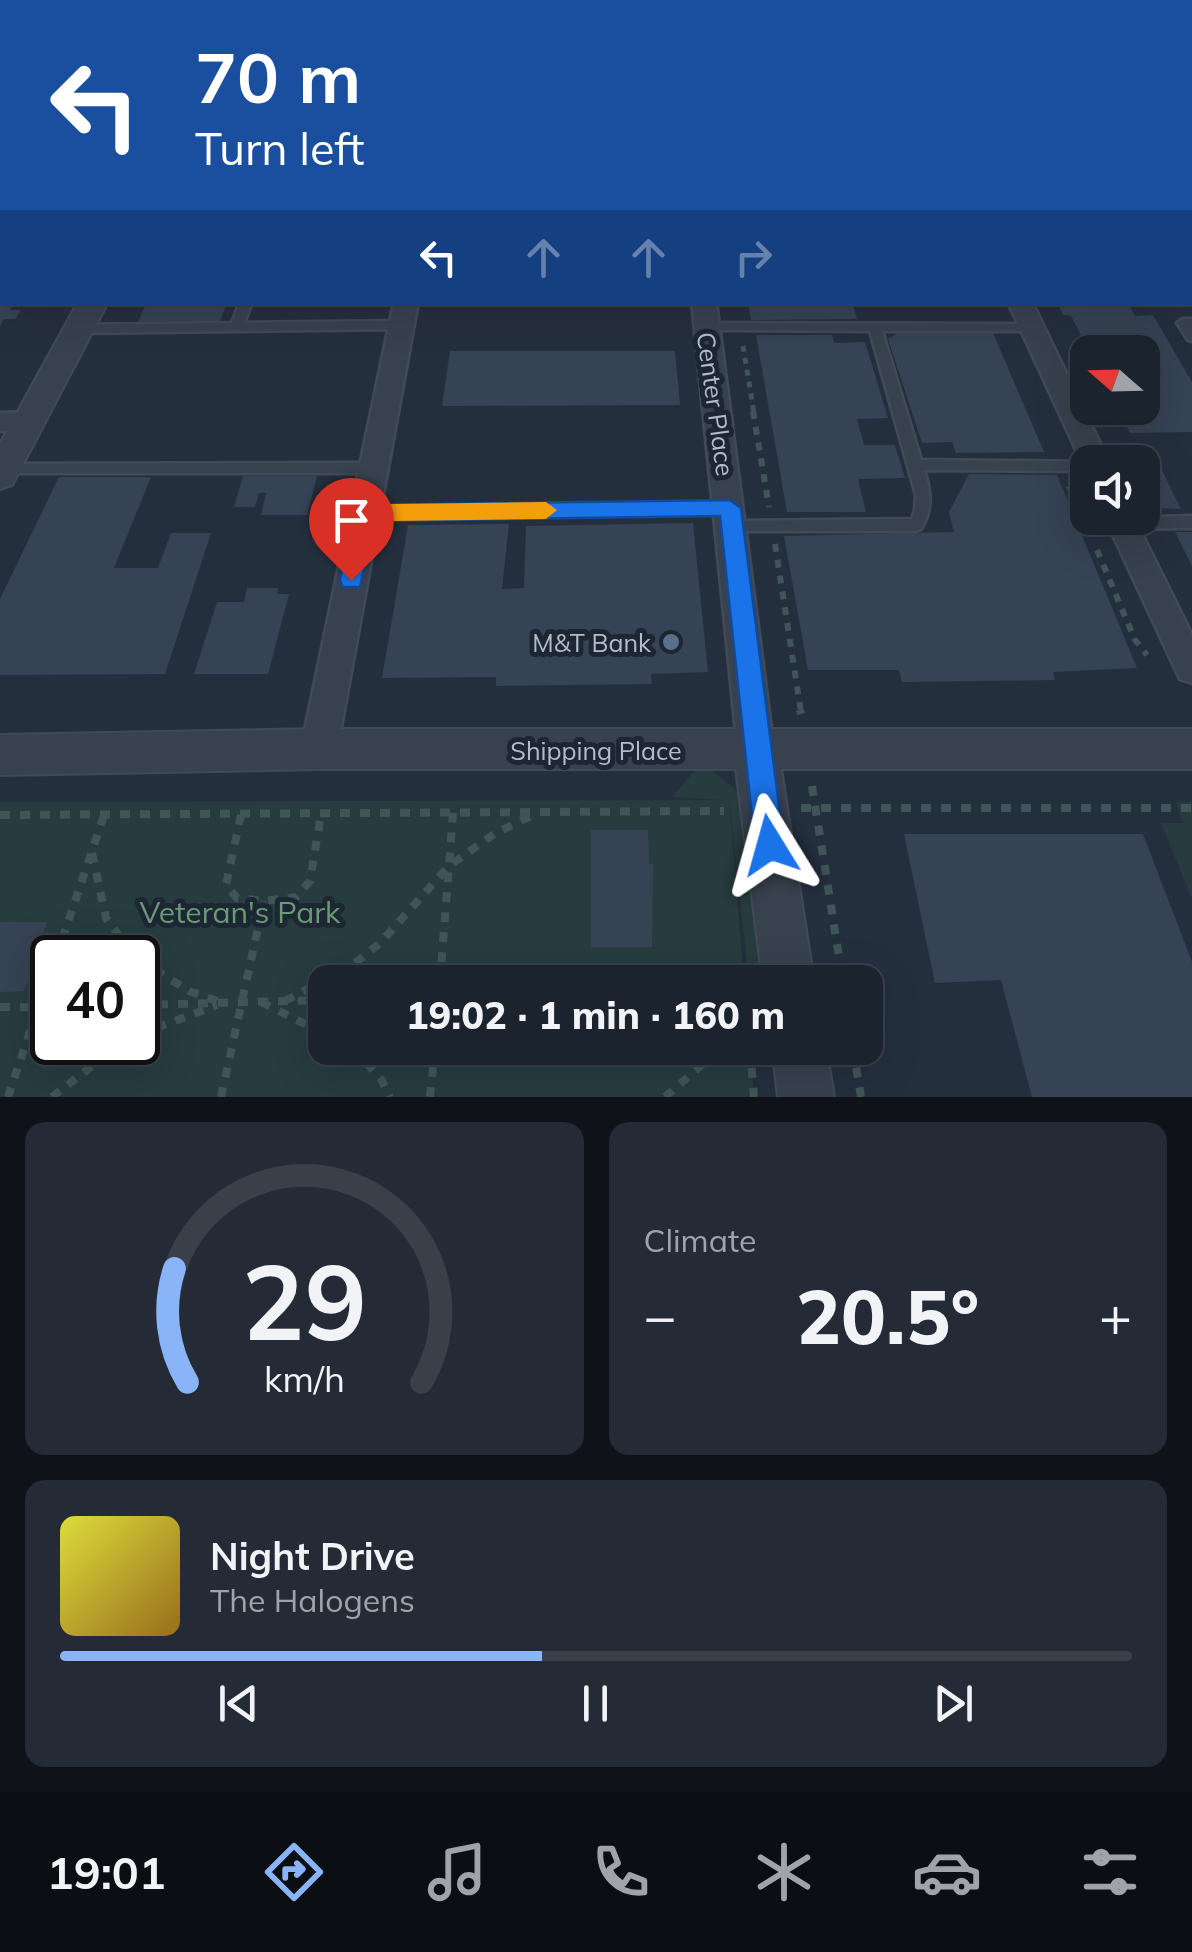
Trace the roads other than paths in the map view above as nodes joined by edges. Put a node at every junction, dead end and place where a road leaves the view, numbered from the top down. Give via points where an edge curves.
1 (245, 305) edge
2 (404, 314) edge
3 (1026, 314) edge
4 (704, 315) edge
5 (86, 316) edge
6 (1192, 324) edge
7 (237, 327) junction
8 (875, 327) junction
9 (1192, 338) edge
10 (14, 422) edge
11 (1086, 445) edge
12 (916, 464) junction
13 (1070, 466) edge
14 (375, 468) junction
15 (2, 472) edge
16 (364, 513) junction
17 (731, 518) junction
18 (1160, 521) edge
19 (1192, 522) edge
20 (1127, 535) edge
21 (1192, 669) edge
22 (319, 749) junction
23 (1192, 749) edge
24 (756, 751) junction
25 (0, 754) edge
26 (787, 965) edge
27 (801, 1065) edge
28 (806, 1097) edge

1 - 7 lane
2 - 7 lane
2 - 14 street
3 - 8 lane
3 - 11 street
4 - 8 lane via 740,327
4 - 17 street, Center Place
5 - 7 lane
5 - 10 street
6 - 9 lane via 1183,324
8 - 12 lane
10 - 15 street
12 - 13 lane
12 - 17 lane via 925,496 916,525 772,526
14 - 15 lane
14 - 16 street
16 - 17 lane
16 - 22 street
17 - 24 street, Center Place
18 - 19 lane
20 - 21 street
22 - 24 street, Shipping Place
22 - 25 street, Shipping Place
23 - 24 street, Shipping Place
24 - 26 street, Center Place
27 - 28 street

